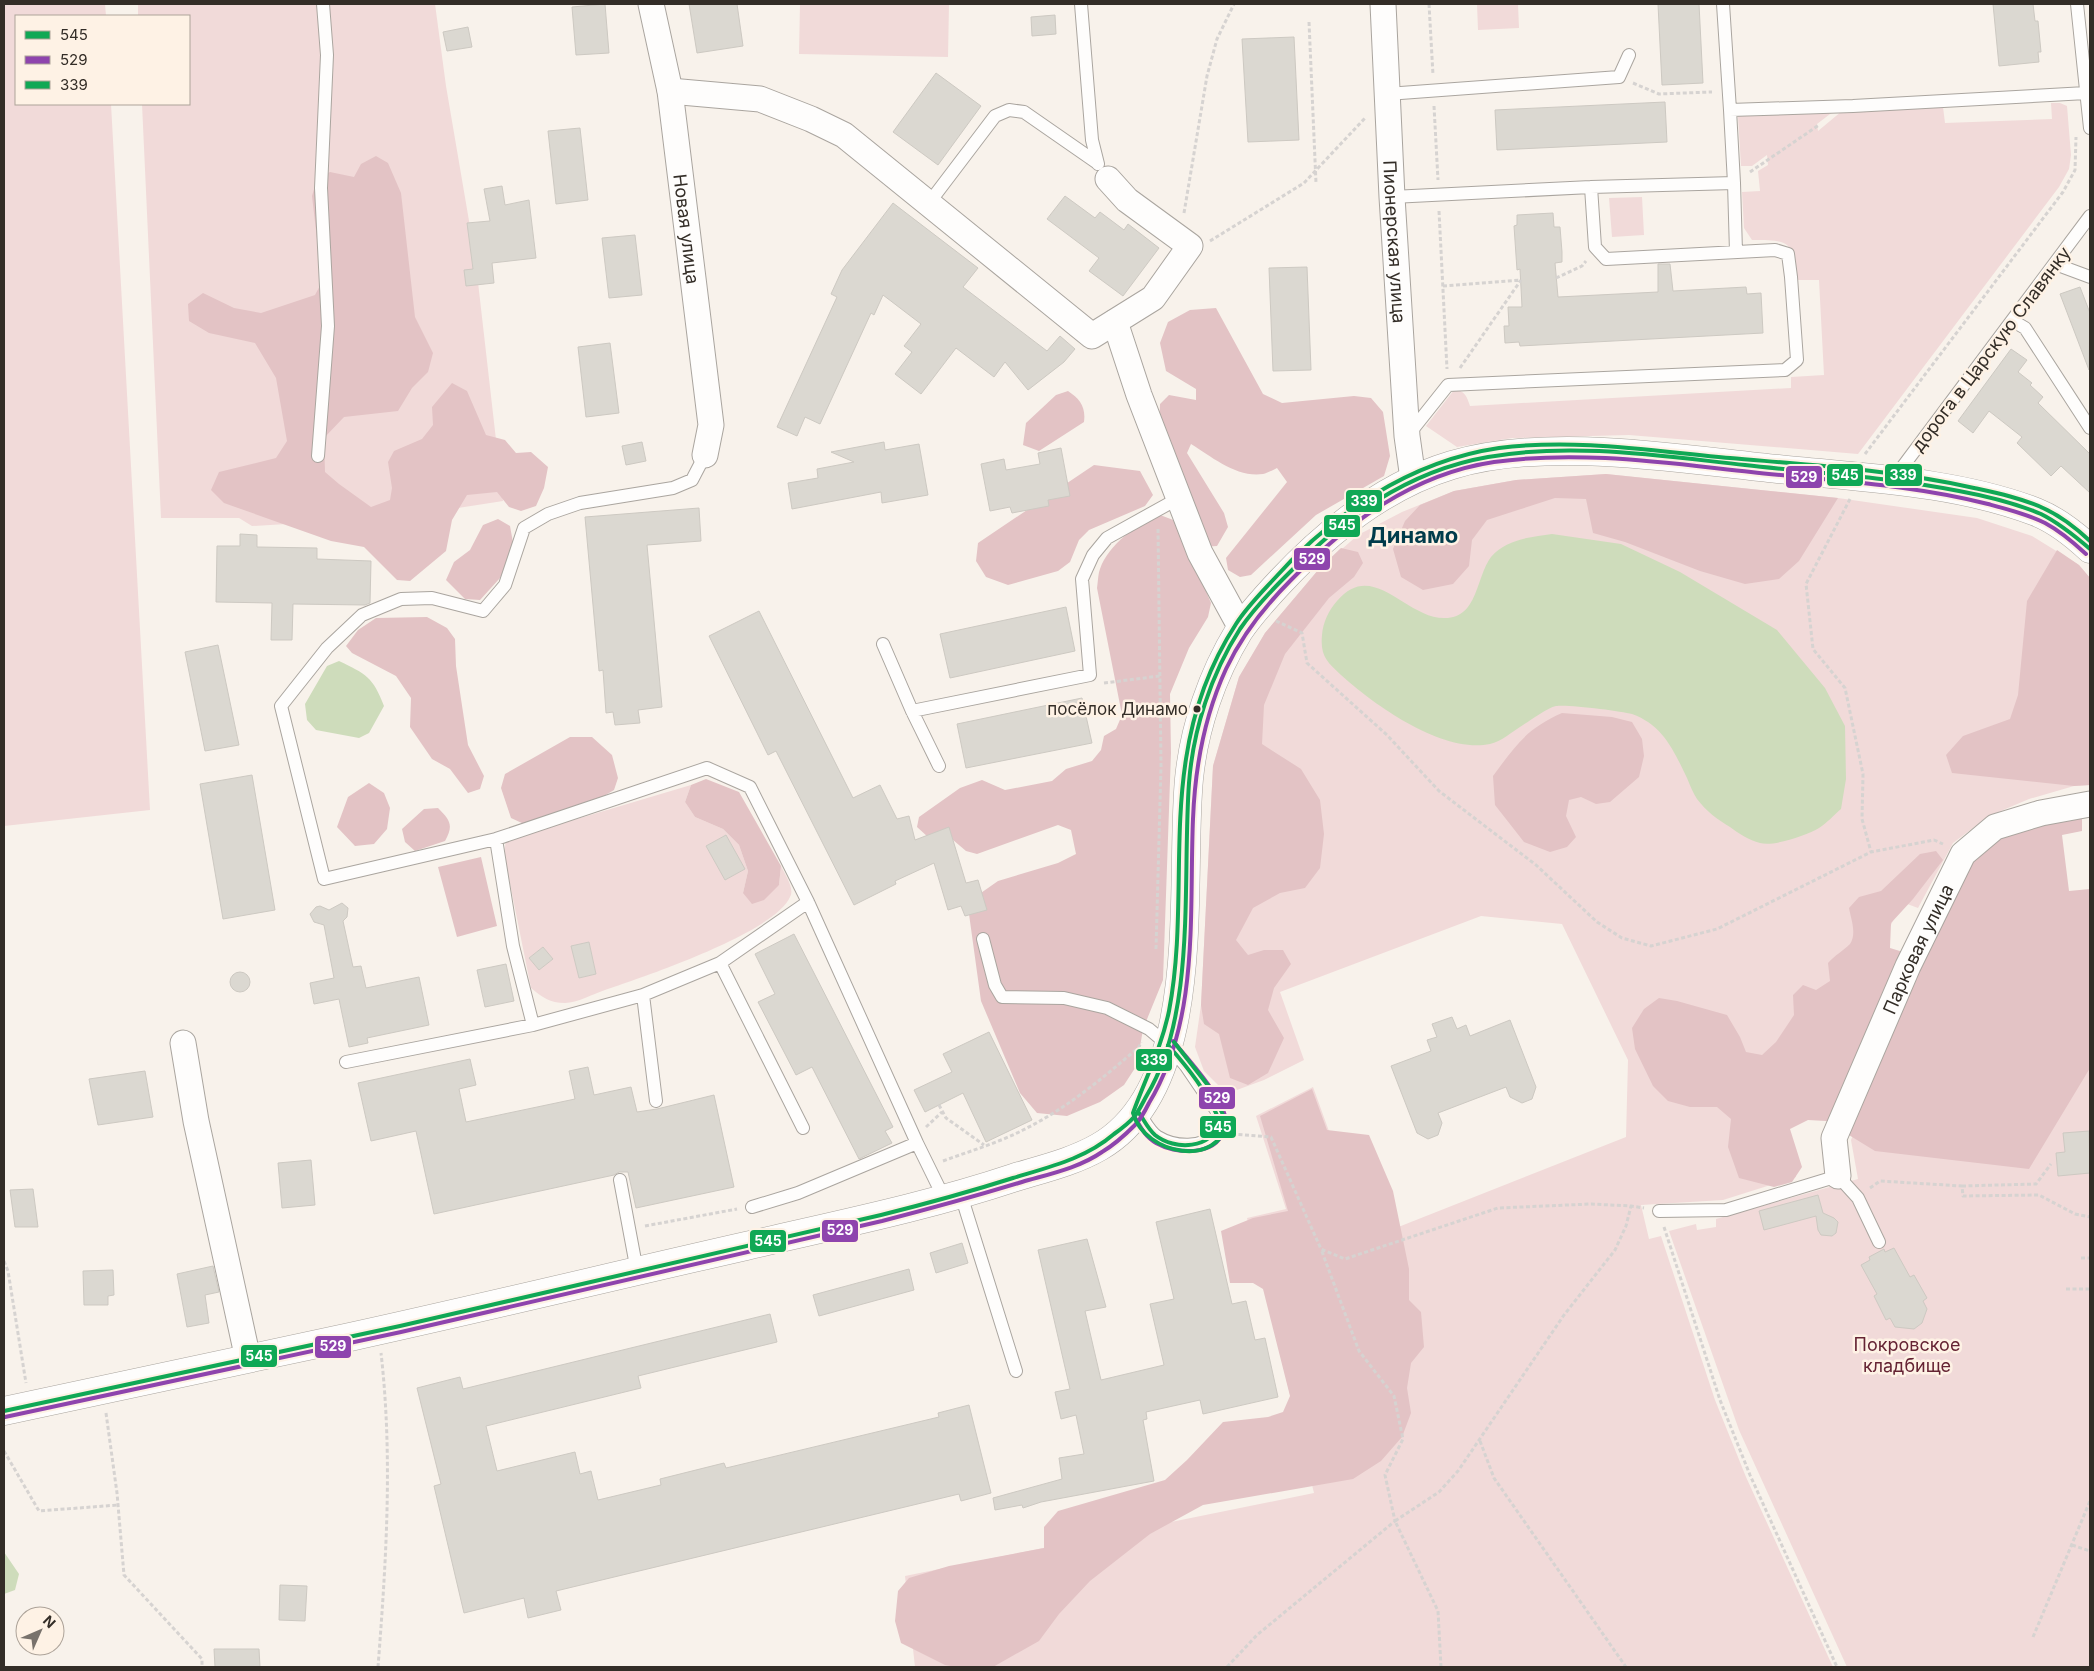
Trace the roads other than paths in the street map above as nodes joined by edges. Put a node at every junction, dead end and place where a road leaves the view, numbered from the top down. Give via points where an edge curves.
1 (323, 4) edge
2 (651, 4) edge
3 (1080, 4) edge
4 (1383, 4) edge
5 (1722, 4) edge
6 (2077, 4) edge
7 (1629, 56) dead end
8 (670, 91) junction
9 (1387, 94) junction
10 (2080, 94) junction
11 (1730, 110) junction
12 (2090, 128) edge
13 (1102, 170) junction
14 (1734, 183) junction
15 (1591, 187) junction
16 (1392, 197) junction
17 (929, 204) junction
18 (2090, 216) edge
19 (1736, 252) junction
20 (2055, 264) junction
21 (2090, 277) edge
22 (2012, 321) junction
23 (1115, 322) junction
24 (2090, 428) edge
25 (1407, 436) junction
26 (705, 455) joint
27 (318, 456) dead end
28 (1413, 479) junction
29 (1892, 480) junction
30 (1169, 504) junction
31 (2090, 549) edge
32 (1241, 628) junction
33 (883, 644) dead end
34 (912, 711) junction
35 (938, 766) dead end
36 (2090, 809) edge
37 (496, 839) junction
38 (808, 902) junction
39 (983, 939) dead end
40 (720, 963) junction
41 (644, 995) junction
42 (534, 1025) junction
43 (1158, 1037) junction
44 (183, 1044) dead end
45 (346, 1062) dead end
46 (656, 1101) dead end
47 (1139, 1112) junction
48 (803, 1128) dead end
49 (917, 1143) junction
50 (1838, 1176) junction
51 (620, 1180) dead end
52 (953, 1197) junction
53 (752, 1207) road end
54 (1659, 1212) road end
55 (1879, 1242) dead end
56 (637, 1271) junction
57 (248, 1359) junction
58 (1016, 1371) dead end
59 (4, 1411) edge

1 - 27 lane via 327,55 321,188 328,326
2 - 8 street, Новая улица
3 - 13 lane via 1092,140
4 - 9 street, Пионерская улица
5 - 11 lane
6 - 10 lane
7 - 9 lane via 1619,77
8 - 17 street via 760,98 811,119 844,135
8 - 26 street, Новая улица via 711,425
9 - 16 street, Пионерская улица
10 - 11 lane
10 - 12 lane
11 - 14 lane
13 - 17 lane via 1024,112 1009,110 995,116
13 - 23 street via 1127,200 1185,242 1153,298
14 - 15 lane
14 - 19 lane
15 - 16 lane
15 - 19 lane via 1595,247 1606,259
16 - 25 street, Пионерская улица
17 - 23 street via 1092,336
18 - 20 lane, дорога в Царскую Славянку
19 - 25 lane via 1775,250 1788,254 1797,360 1785,370 1448,385
20 - 21 lane
20 - 22 lane, дорога в Царскую Славянку
22 - 24 lane via 2025,328
22 - 29 lane, дорога в Царскую Славянку
23 - 30 street
25 - 28 street, Пионерская улица
26 - 37 lane via 692,480 673,488 580,503 548,514 524,528 505,585 483,611 432,598 401,599 362,615 327,648 280,706 324,879
28 - 29 main road via 1454,464 1497,455 1557,451 1618,453
28 - 32 main road via 1358,512 1314,548 1257,606
29 - 31 main road via 1957,490 2044,515
30 - 32 street
30 - 34 lane via 1108,538 1093,555 1082,579 1090,675
32 - 43 main road via 1222,663 1200,722 1190,777 1182,971 1175,1018
33 - 34 lane
34 - 35 lane
36 - 50 street, Парковая улица via 2040,813 1994,827 1957,851 1834,1138
37 - 38 lane via 707,768 750,787
37 - 42 lane via 514,946
38 - 40 lane
38 - 49 lane
39 - 43 lane via 995,985 1002,997 1064,998 1107,1008
40 - 41 lane
40 - 48 lane
41 - 42 lane
41 - 46 lane
42 - 45 lane
43 - 47 main road via 1161,1067
43 - 47 lane via 1186,1066 1216,1110 1220,1122 1216,1133 1204,1141 1190,1145 1173,1144 1156,1137
44 - 57 street via 196,1121
47 - 52 main road via 1128,1126 1104,1144 1079,1157
49 - 52 lane via 929,1167
49 - 53 lane via 798,1193
50 - 54 lane via 1726,1210
50 - 55 lane via 1858,1198
51 - 56 lane
52 - 56 main road
52 - 58 lane
56 - 57 main road
57 - 59 main road

